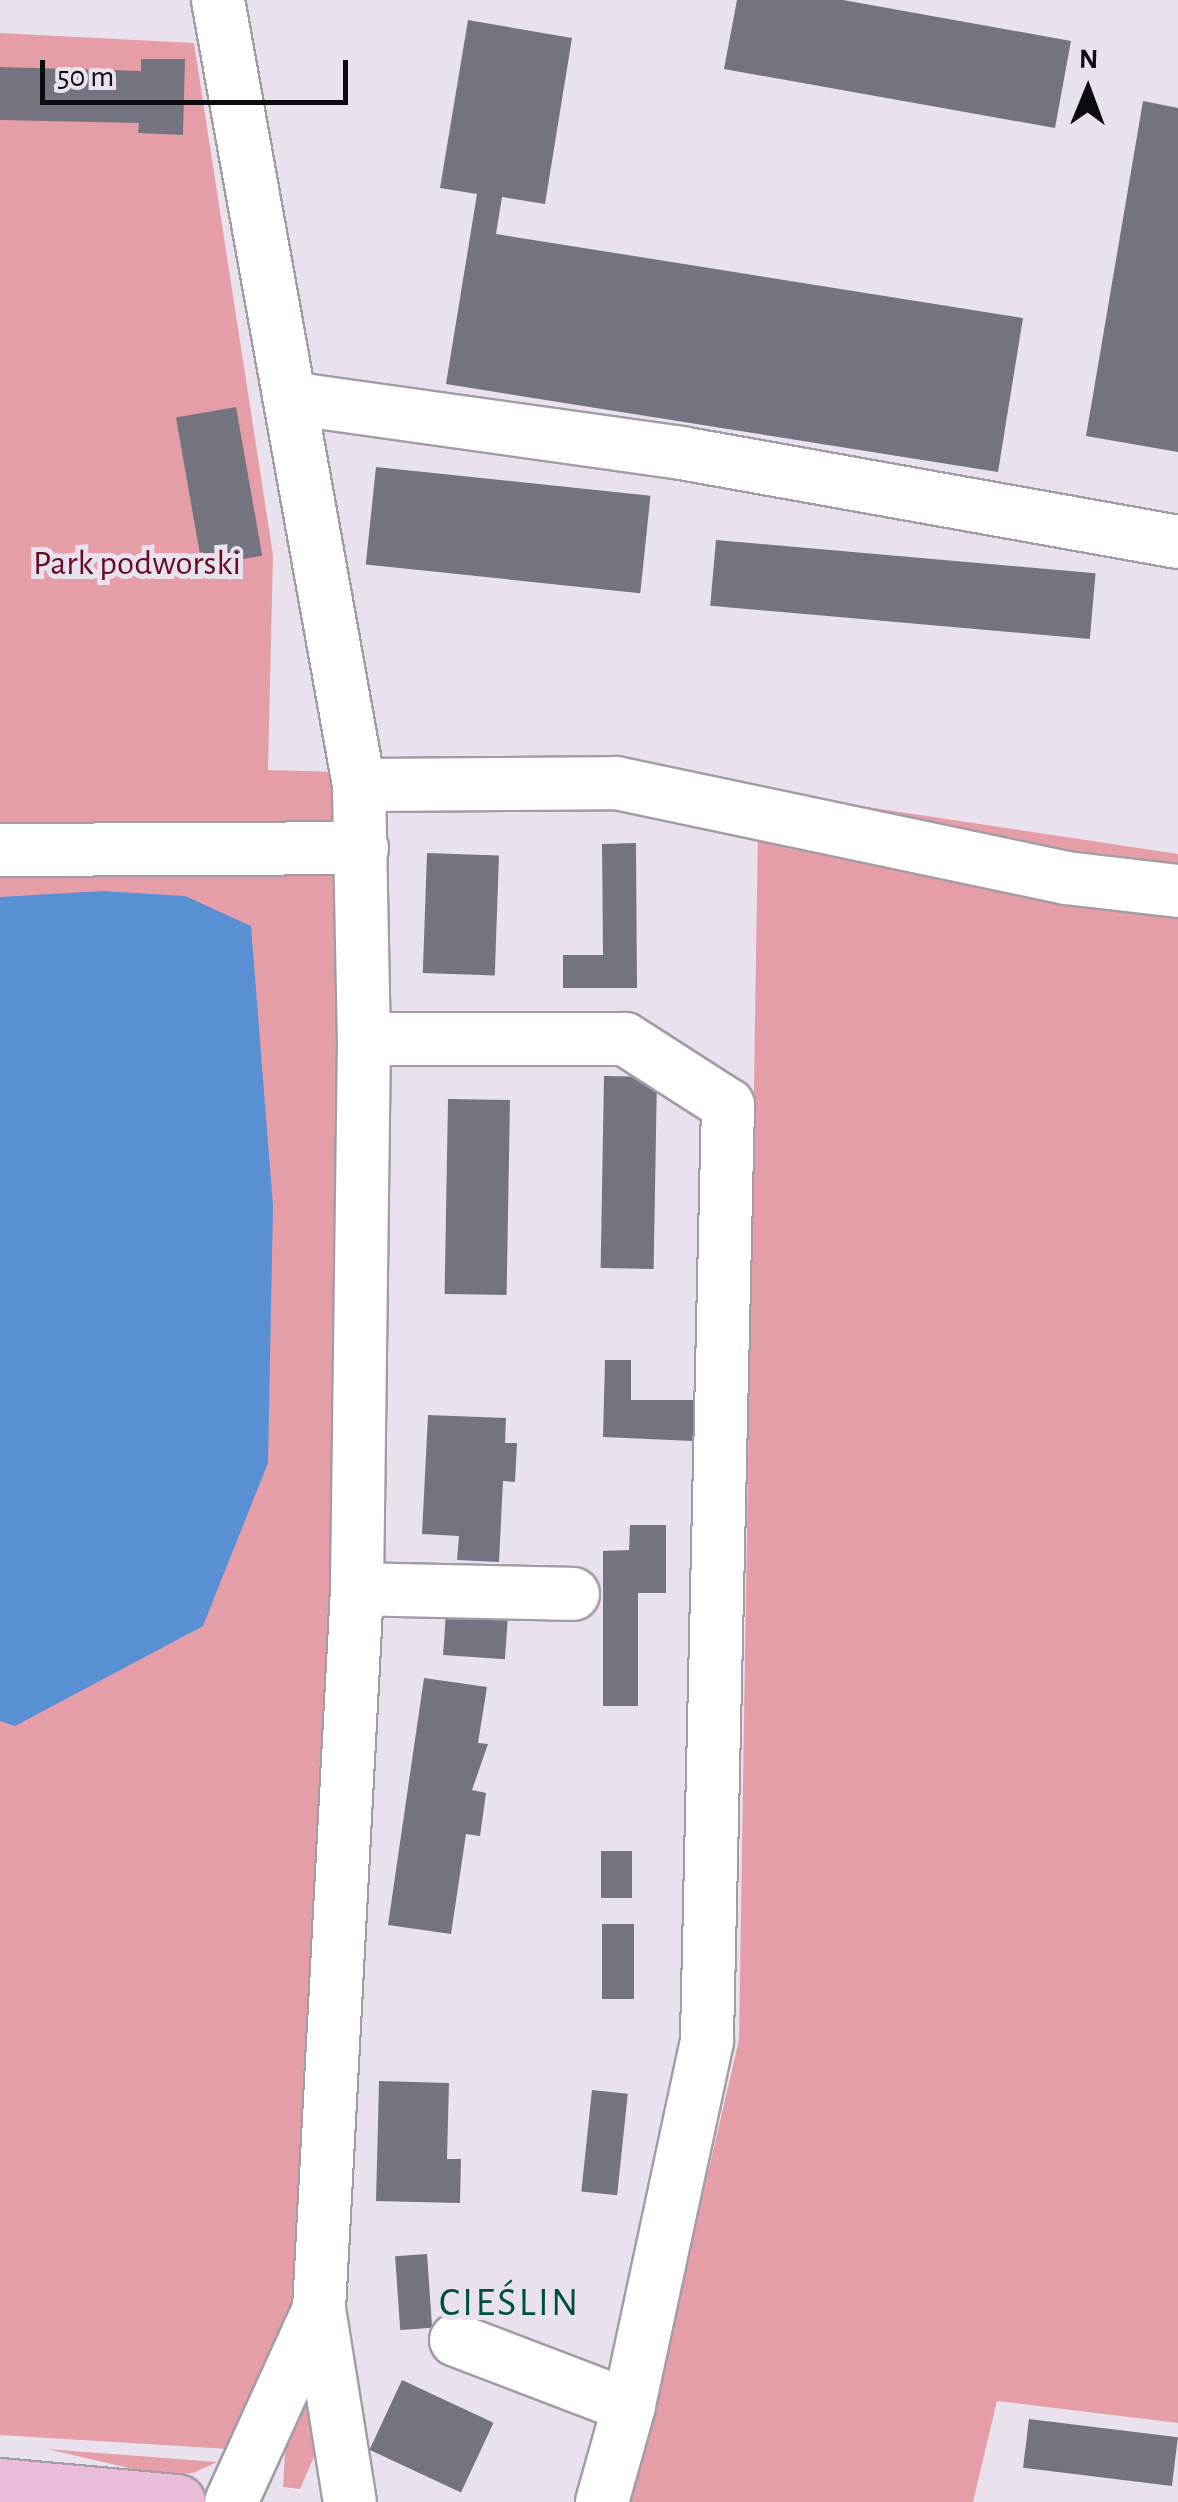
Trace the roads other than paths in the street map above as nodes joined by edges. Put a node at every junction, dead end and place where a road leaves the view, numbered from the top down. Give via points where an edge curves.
1 (218, 0) edge
2 (290, 398) junction
3 (1178, 542) edge
4 (359, 784) junction
5 (362, 848) junction
6 (0, 850) edge
7 (1178, 891) edge
8 (364, 1039) junction
9 (356, 1588) junction
10 (573, 1594) dead end
11 (319, 2308) junction
12 (456, 2340) dead end
13 (629, 2406) junction
14 (0, 2486) edge
15 (177, 2502) edge
16 (231, 2502) edge
17 (350, 2502) edge
18 (602, 2502) edge

1 - 2 street
2 - 3 street via 681,453
2 - 4 street
4 - 5 street
4 - 7 street via 616,783 1066,878
5 - 6 street
5 - 8 street
8 - 9 street
8 - 13 street via 625,1039 728,1105 708,2040
9 - 10 street
9 - 11 street
11 - 16 street
11 - 17 street
12 - 13 street
13 - 18 street
14 - 15 main road

